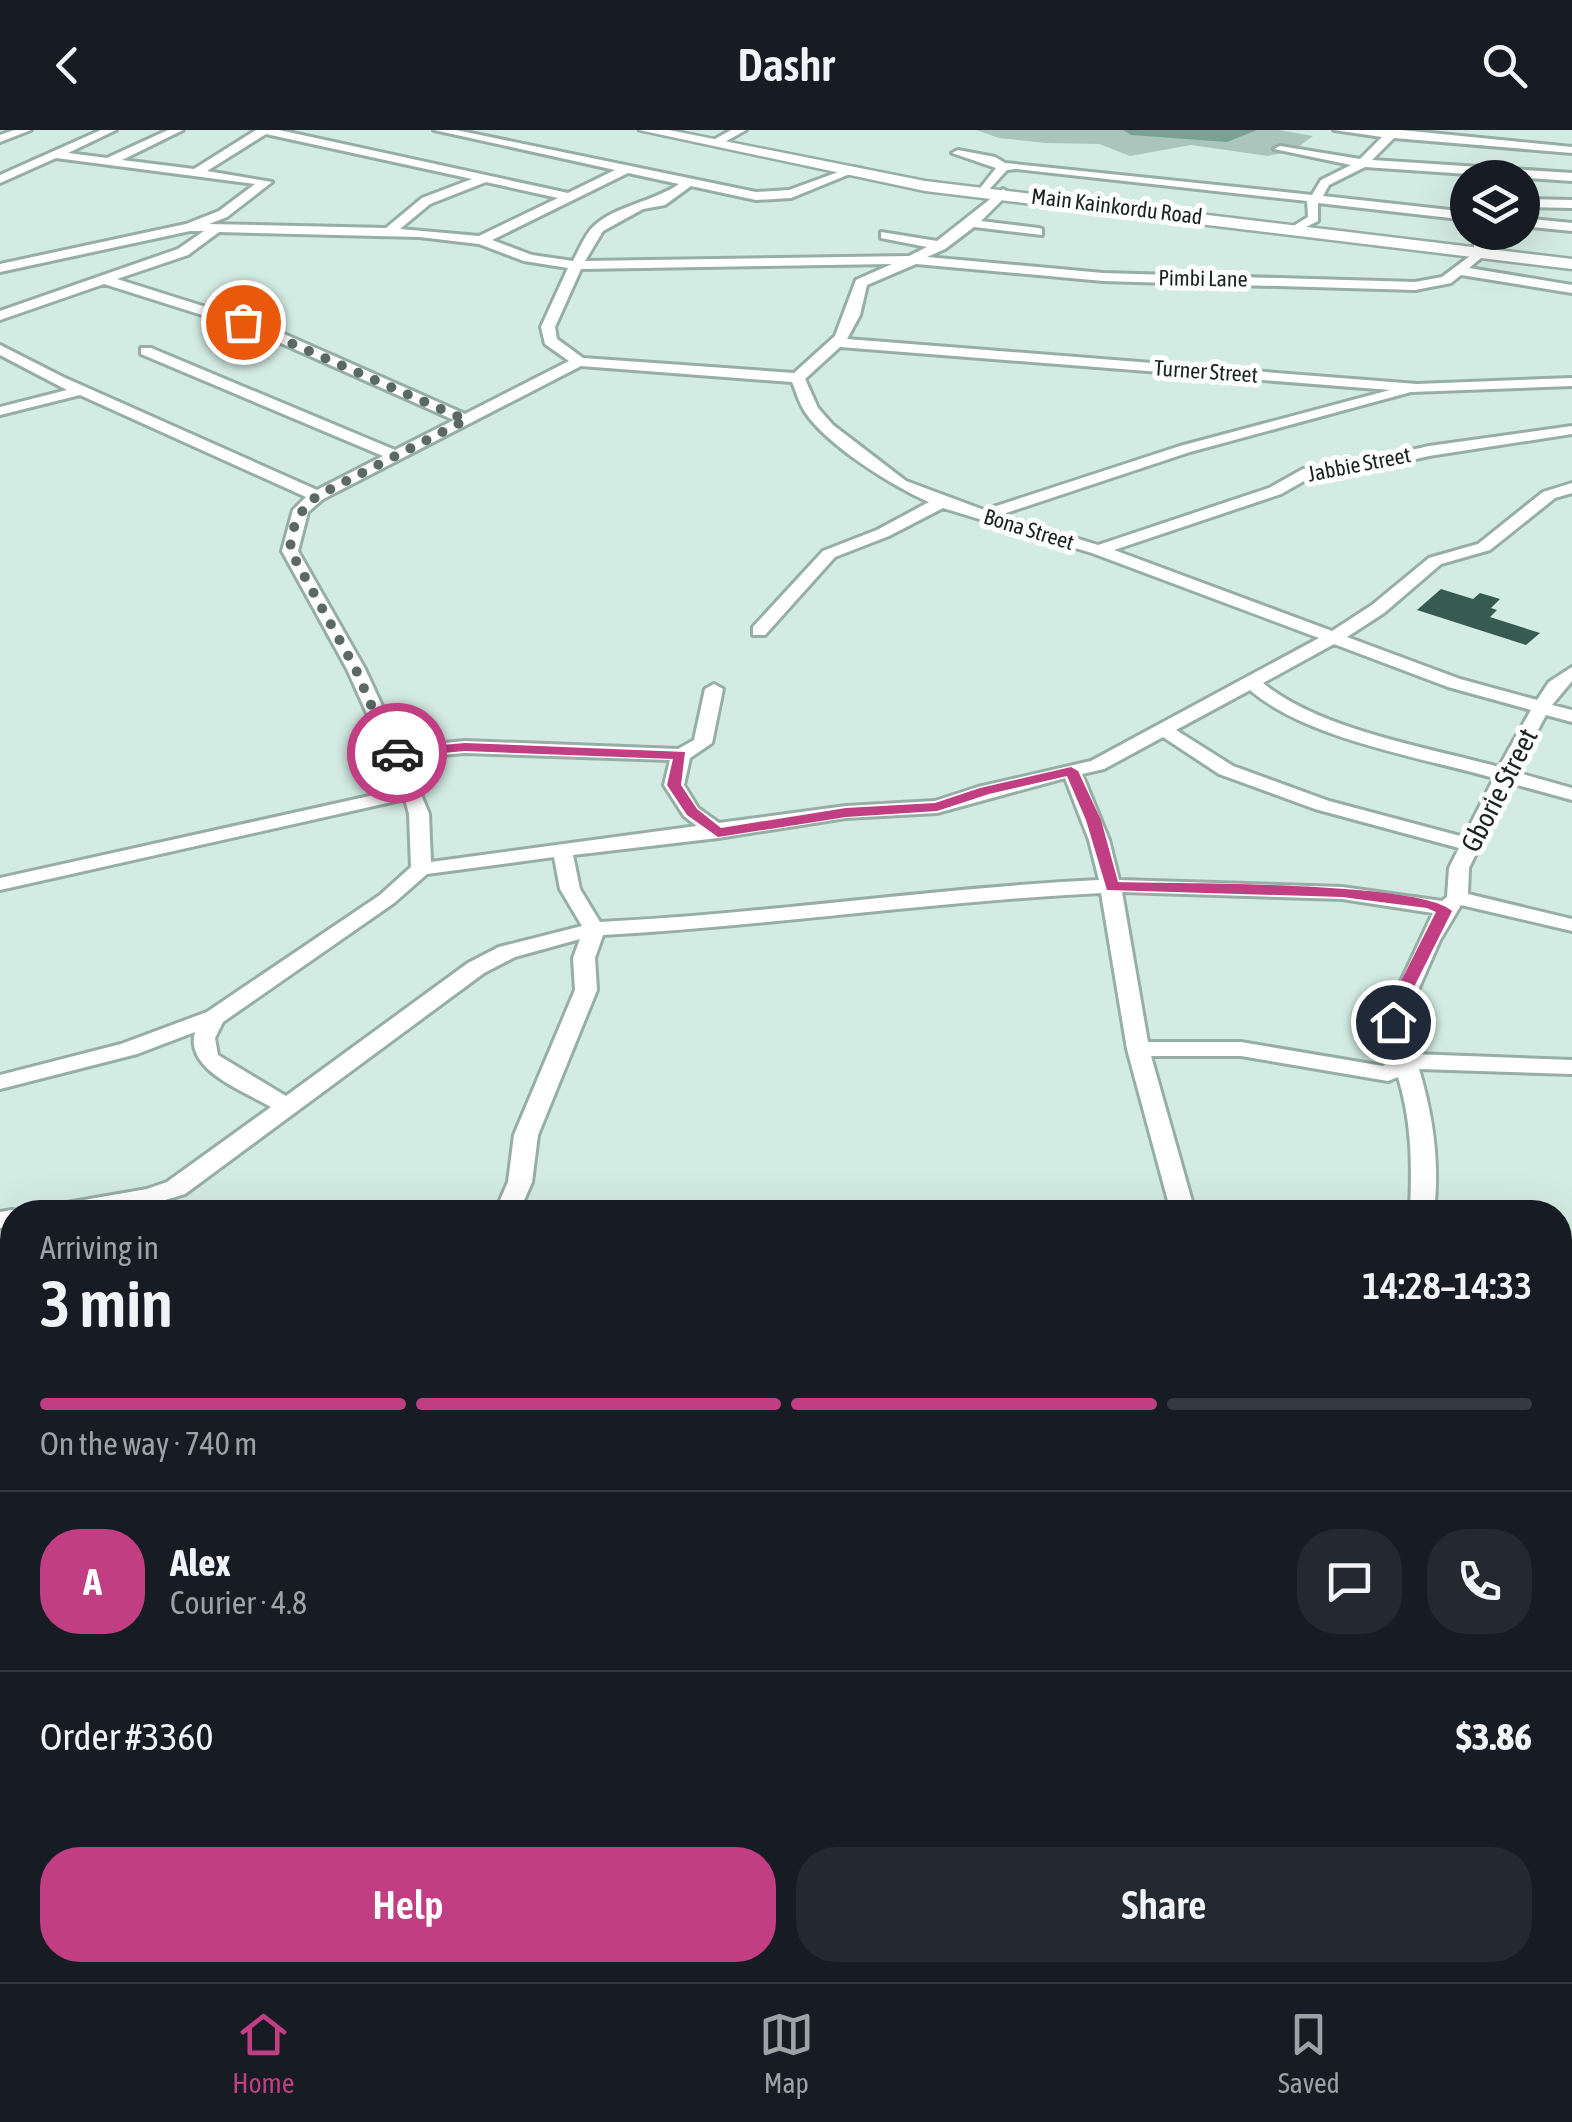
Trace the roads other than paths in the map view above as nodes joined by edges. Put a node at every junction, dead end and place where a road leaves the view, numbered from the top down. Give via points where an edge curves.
1 (25, 130) edge
2 (110, 130) edge
3 (177, 130) edge
4 (263, 130) edge
5 (440, 130) edge
6 (646, 130) edge
7 (740, 130) edge
8 (1340, 130) edge
9 (1512, 130) edge
10 (668, 132) edge
11 (1392, 133) edge
12 (0, 139) edge
13 (720, 141) junction
14 (1518, 146) junction
15 (1280, 150) dead end
16 (1572, 150) edge
17 (958, 153) dead end
18 (57, 155) junction
19 (783, 156) junction
20 (1520, 160) edge
21 (108, 162) junction
22 (1364, 163) junction
23 (1003, 167) junction
24 (1450, 168) edge
25 (626, 169) junction
26 (853, 170) junction
27 (196, 173) junction
28 (1540, 174) edge
29 (1572, 176) edge
30 (0, 178) edge
31 (486, 178) junction
32 (688, 182) junction
33 (995, 193) junction
34 (571, 198) junction
35 (1314, 198) junction
36 (1450, 202) edge
37 (1540, 203) edge
38 (1572, 204) edge
39 (1400, 208) junction
40 (1450, 214) edge
41 (1218, 220) junction
42 (971, 223) junction
43 (1540, 224) edge
44 (190, 227) junction
45 (1572, 227) edge
46 (215, 229) junction
47 (1299, 230) junction
48 (390, 231) junction
49 (1038, 232) dead end
50 (885, 235) dead end
51 (481, 240) junction
52 (1450, 243) edge
53 (941, 246) junction
54 (1477, 250) edge
55 (1502, 250) edge
56 (916, 260) junction
57 (1572, 263) edge
58 (576, 265) junction
59 (0, 268) edge
60 (1462, 271) junction
61 (105, 280) junction
62 (1572, 289) edge
63 (0, 316) edge
64 (839, 343) junction
65 (0, 348) edge
66 (146, 351) dead end
67 (579, 362) junction
68 (797, 378) junction
69 (1569, 386) edge
70 (1417, 388) junction
71 (83, 390) junction
72 (0, 411) edge
73 (466, 420) junction
74 (1572, 430) edge
75 (395, 456) junction
76 (1572, 488) edge
77 (317, 496) junction
78 (940, 502) junction
79 (984, 515) junction
80 (1098, 550) junction
81 (758, 631) dead end
82 (1336, 636) junction
83 (1572, 672) edge
84 (1250, 681) junction
85 (714, 689) dead end
86 (1542, 708) junction
87 (1572, 716) edge
88 (1163, 730) junction
89 (392, 753) junction
90 (680, 755) junction
91 (1071, 771) junction
92 (1505, 773) junction
93 (412, 792) junction
94 (1572, 794) edge
95 (718, 832) junction
96 (1470, 845) junction
97 (562, 848) junction
98 (420, 869) junction
99 (0, 884) edge
100 (1112, 886) junction
101 (1451, 904) junction
102 (1572, 925) edge
103 (594, 929) junction
104 (215, 1017) junction
105 (1138, 1049) junction
106 (1402, 1061) junction
107 (1572, 1067) edge
108 (0, 1082) edge
109 (284, 1106) junction
110 (132, 1200) edge
111 (512, 1200) edge
112 (1180, 1200) edge
113 (1423, 1200) edge

1 - 12 street
2 - 18 street
3 - 21 street
4 - 27 street
4 - 31 street
5 - 25 street
6 - 10 main road
7 - 13 street
8 - 11 street
9 - 14 street
10 - 13 main road, Main Kainkordu Road
10 - 19 main road
11 - 14 street
11 - 22 street
13 - 19 main road, Main Kainkordu Road
14 - 16 street
14 - 20 street
15 - 22 street
17 - 23 street
18 - 21 street
18 - 30 street
19 - 26 main road, Main Kainkordu Road
21 - 27 street
22 - 24 street
22 - 35 street via 1325,184
23 - 33 street
23 - 35 street
25 - 32 street
25 - 34 street
26 - 32 street via 778,196
26 - 33 main road, Main Kainkordu Road
27 - 44 street via 266,182 223,214
28 - 29 street
31 - 34 street
31 - 48 street via 426,201
32 - 58 street via 598,230
33 - 41 main road, Main Kainkordu Road
33 - 41 main road, Main Kainkordu Road
33 - 42 street
34 - 51 street
35 - 39 street
35 - 47 street via 1314,218
36 - 39 street
37 - 38 street
39 - 40 street
41 - 47 main road, Main Kainkordu Road
42 - 49 street
42 - 53 street
43 - 45 street
44 - 46 street, Pimbi Lane
44 - 59 street
46 - 48 street, Pimbi Lane
46 - 61 street via 183,252
47 - 52 main road, Main Kainkordu Road
48 - 51 street, Pimbi Lane
50 - 53 street
51 - 58 street, Pimbi Lane via 529,258
53 - 56 street
54 - 60 street, Pimbi Lane
55 - 57 main road, Main Kainkordu Road
56 - 58 street, Pimbi Lane
56 - 60 street, Pimbi Lane via 1103,277 1415,286
56 - 64 street via 861,283 856,314
58 - 67 street via 548,336
60 - 62 street
61 - 63 street
61 - 73 street via 261,329
64 - 68 street
64 - 70 street, Turner Street
65 - 71 street
66 - 75 street
67 - 68 street
67 - 73 street
68 - 78 street, Bona Street via 828,428 900,484
69 - 70 street, Turner Street
70 - 79 street via 1204,444
71 - 72 street
71 - 77 street
73 - 75 street
74 - 80 street, Jabbie Street via 1308,472 1276,491
75 - 77 street
76 - 82 street via 1548,495 1484,547 1435,561
77 - 89 street via 301,510 290,550 356,670
78 - 79 street, Bona Street
78 - 81 street via 829,554
79 - 80 street, Bona Street
80 - 82 street, Bona Street
82 - 84 street
82 - 86 street, Bona Street via 1454,684
83 - 86 street, Gborie Street
84 - 88 street
84 - 92 street via 1316,722
85 - 90 street via 703,744
86 - 87 street, Bona Street
86 - 92 street, Gborie Street
88 - 91 street via 1122,755
88 - 96 street via 1226,770 1322,805
89 - 90 street via 465,747
89 - 93 street
90 - 95 street via 674,785 692,812
91 - 95 street via 937,807 846,812
91 - 100 street via 1094,820
92 - 94 street
92 - 96 street, Gborie Street
93 - 98 street
93 - 99 street
95 - 97 street
96 - 101 street, Gborie Street
97 - 98 street
97 - 103 street via 570,889
98 - 104 street via 387,899
100 - 101 street via 1342,893
100 - 103 street
100 - 105 street
101 - 102 street
101 - 106 street, Gborie Street via 1393,1022
103 - 109 street via 491,958
103 - 111 street via 584,958 586,990 526,1135
104 - 108 street via 130,1049
104 - 109 street via 203,1035 209,1060
105 - 106 street via 1241,1049 1388,1074
105 - 112 street
106 - 107 street
106 - 113 street, Gborie Street via 1421,1114
109 - 110 street via 176,1188

